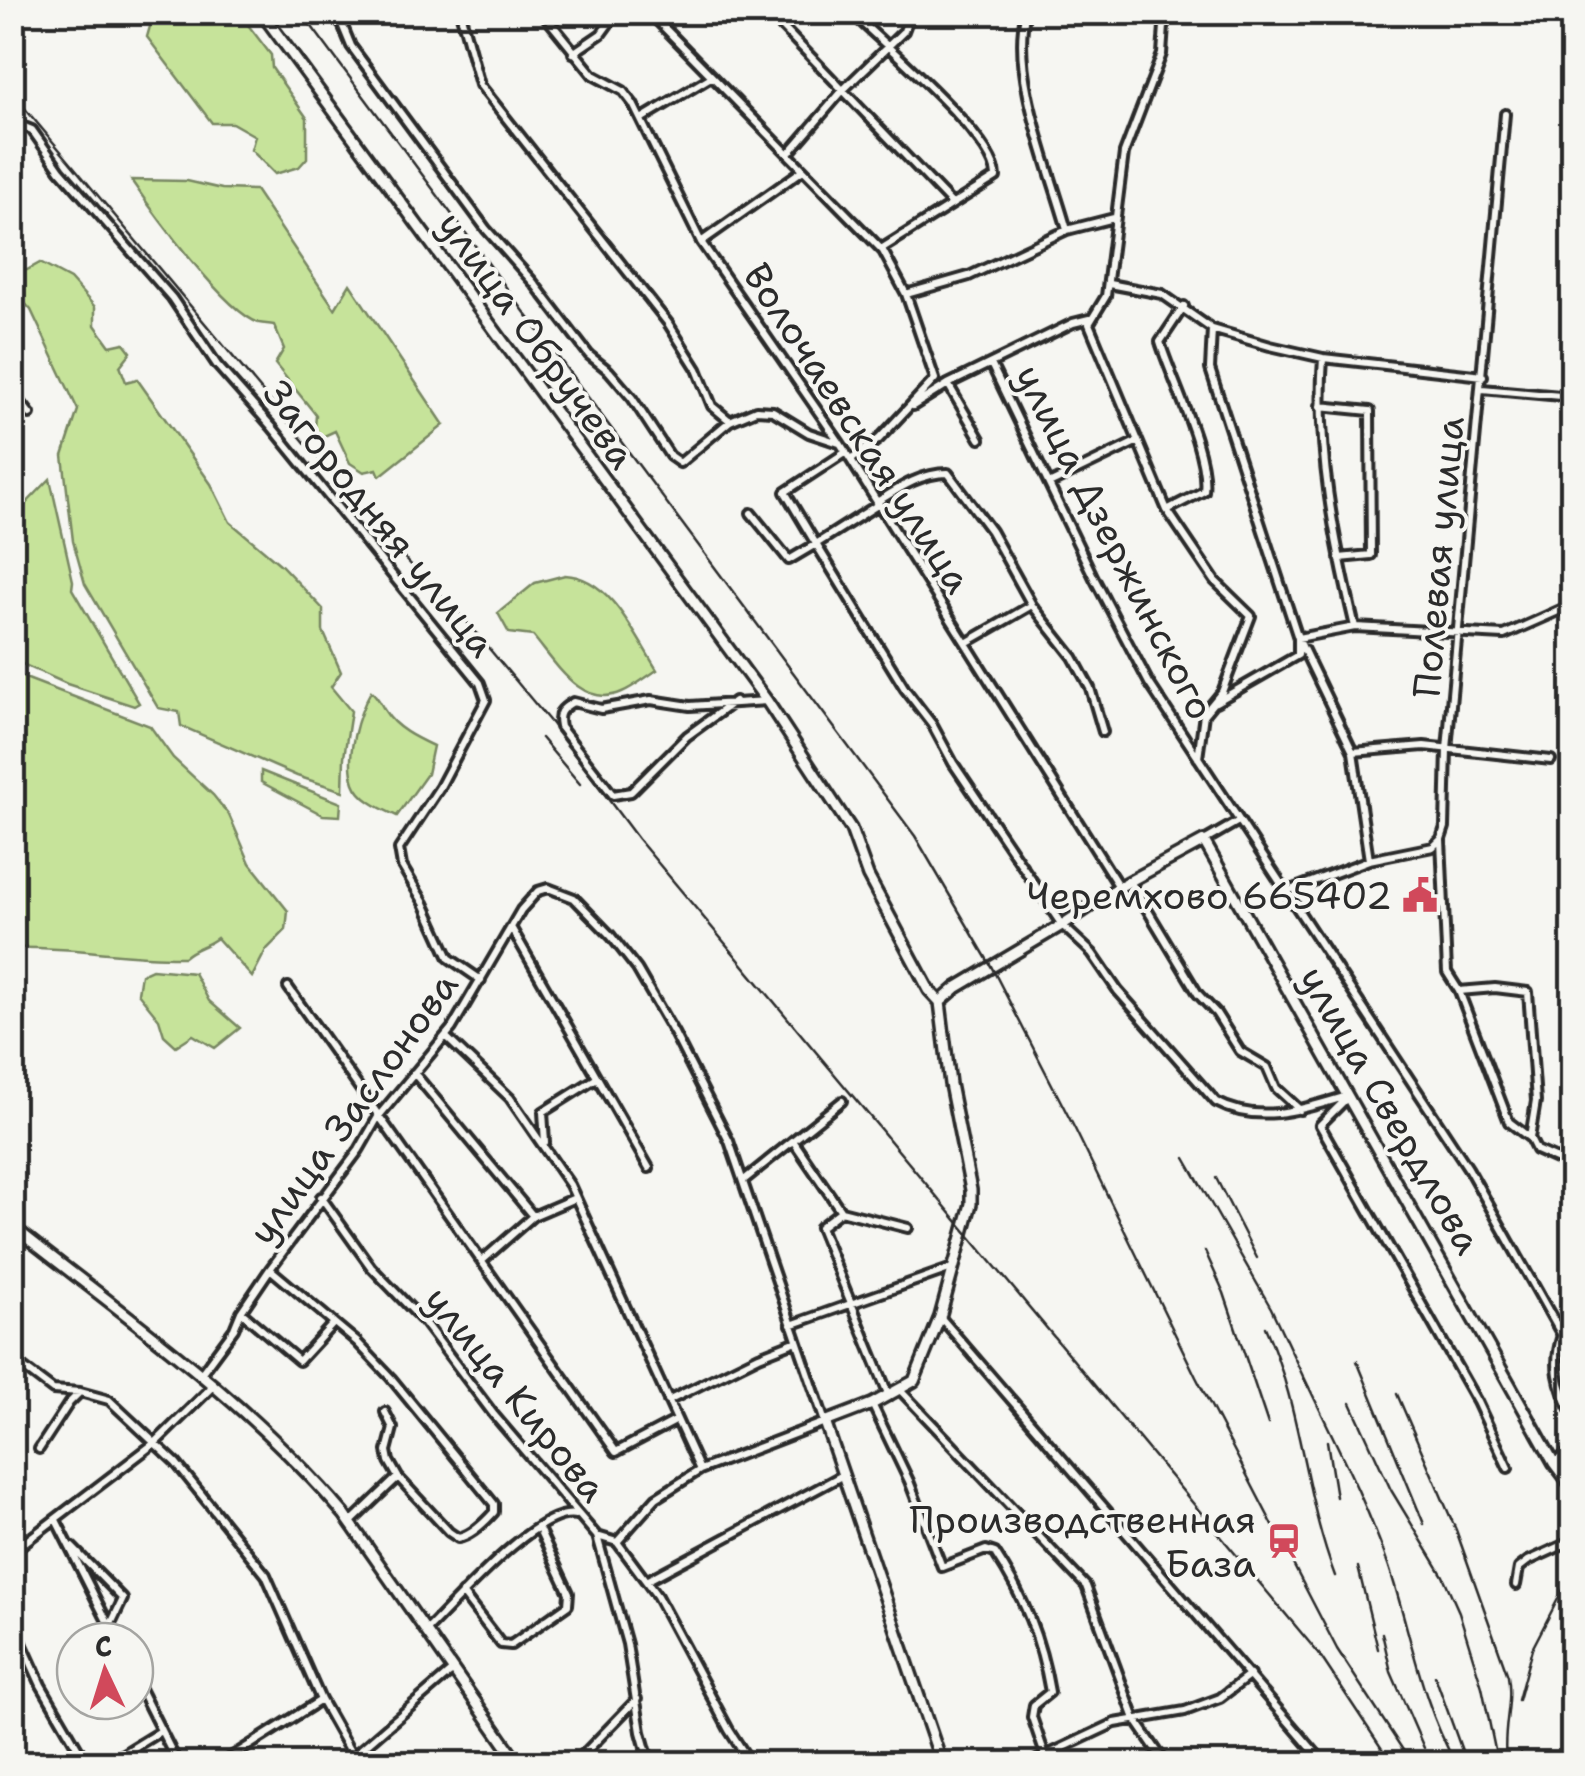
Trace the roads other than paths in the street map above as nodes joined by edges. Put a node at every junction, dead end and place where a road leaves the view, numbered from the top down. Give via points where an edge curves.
1 (261, 12) edge
2 (337, 12) edge
3 (460, 12) edge
4 (542, 12) edge
5 (617, 12) edge
6 (648, 12) edge
7 (768, 12) edge
8 (851, 12) edge
9 (911, 12) edge
10 (1026, 12) edge
11 (1165, 12) edge
12 (886, 47) junction
13 (573, 53) junction
14 (712, 76) junction
15 (844, 89) junction
16 (1504, 114) dead end
17 (641, 119) junction
18 (12, 122) edge
19 (789, 153) junction
20 (804, 170) junction
21 (952, 204) junction
22 (1114, 218) junction
23 (1067, 230) junction
24 (702, 242) junction
25 (881, 249) junction
26 (1109, 284) junction
27 (906, 294) junction
28 (1184, 306) junction
29 (1091, 319) junction
30 (1212, 329) junction
31 (1323, 358) junction
32 (991, 364) junction
33 (1483, 376) junction
34 (948, 384) junction
35 (1482, 389) junction
36 (12, 390) edge
37 (1572, 397) edge
38 (1320, 406) junction
39 (901, 413) junction
40 (30, 414) dead end
41 (730, 421) junction
42 (980, 439) dead end
43 (1138, 441) junction
44 (840, 443) junction
45 (846, 452) junction
46 (851, 460) junction
47 (1049, 484) junction
48 (878, 503) junction
49 (1168, 510) junction
50 (751, 513) dead end
51 (816, 544) junction
52 (1339, 558) junction
53 (1032, 605) junction
54 (1572, 605) edge
55 (1355, 628) junction
56 (1460, 632) junction
57 (1298, 638) junction
58 (966, 643) junction
59 (735, 701) junction
60 (766, 702) junction
61 (1212, 704) junction
62 (1104, 732) dead end
63 (1447, 749) junction
64 (1353, 752) junction
65 (1198, 758) junction
66 (1552, 760) dead end
67 (1238, 822) junction
68 (1441, 838) junction
69 (1204, 842) junction
70 (1369, 860) junction
71 (1130, 882) junction
72 (1119, 888) junction
73 (1286, 892) junction
74 (1062, 926) junction
75 (512, 928) junction
76 (481, 980) junction
77 (288, 987) dead end
78 (1458, 992) junction
79 (940, 1002) junction
80 (446, 1037) junction
81 (414, 1073) junction
82 (596, 1078) junction
83 (1348, 1096) junction
84 (842, 1102) dead end
85 (1301, 1112) junction
86 (378, 1116) junction
87 (1530, 1138) junction
88 (794, 1142) junction
89 (545, 1146) junction
90 (1572, 1166) edge
91 (649, 1168) dead end
92 (744, 1180) junction
93 (322, 1197) junction
94 (575, 1198) junction
95 (841, 1211) junction
96 (533, 1216) junction
97 (12, 1226) edge
98 (908, 1228) dead end
99 (483, 1260) junction
100 (952, 1268) junction
101 (270, 1269) junction
102 (850, 1305) junction
103 (241, 1312) junction
104 (940, 1317) junction
105 (332, 1324) junction
106 (791, 1325) junction
107 (797, 1341) junction
108 (12, 1360) edge
109 (200, 1376) junction
110 (213, 1386) junction
111 (900, 1390) junction
112 (80, 1392) junction
113 (889, 1396) junction
114 (668, 1401) junction
115 (872, 1404) junction
116 (385, 1412) dead end
117 (1572, 1413) edge
118 (677, 1420) junction
119 (824, 1422) junction
120 (156, 1442) junction
121 (39, 1449) dead end
122 (1572, 1450) edge
123 (1554, 1463) junction
124 (1508, 1468) dead end
125 (700, 1470) junction
126 (844, 1475) junction
127 (398, 1477) junction
128 (1572, 1487) edge
129 (580, 1516) junction
130 (56, 1520) junction
131 (350, 1523) junction
132 (539, 1528) junction
133 (597, 1536) junction
134 (1572, 1541) edge
135 (618, 1542) junction
136 (67, 1544) junction
137 (12, 1552) edge
138 (646, 1581) junction
139 (1516, 1585) dead end
140 (462, 1593) junction
141 (107, 1621) edge
142 (112, 1621) edge
143 (12, 1622) edge
144 (426, 1630) junction
145 (454, 1670) junction
146 (1250, 1676) junction
147 (638, 1699) junction
148 (321, 1700) junction
149 (1135, 1719) junction
150 (154, 1721) edge
151 (159, 1732) junction
152 (1045, 1755) junction
153 (356, 1760) edge
154 (87, 1764) edge
155 (107, 1764) edge
156 (178, 1764) edge
157 (220, 1764) edge
158 (344, 1764) edge
159 (519, 1764) edge
160 (574, 1764) edge
161 (650, 1764) edge
162 (751, 1764) edge
163 (942, 1764) edge
164 (1028, 1764) edge
165 (1166, 1764) edge
166 (1325, 1764) edge

1 - 60 street, улица Обручева
2 - 41 street via 351,46 486,229 632,398 670,456 680,463
3 - 41 street via 480,85 668,324 712,406
4 - 13 street, Волочаевская улица
5 - 13 street via 601,34
6 - 14 street
7 - 15 street
8 - 12 street
9 - 12 street via 904,31
10 - 23 street via 1030,103
11 - 22 street via 1162,54 1124,153
12 - 15 street
12 - 21 street via 968,126 996,166 996,177
13 - 17 street, Волочаевская улица via 593,75 623,90
14 - 17 street
14 - 19 street
15 - 19 street
15 - 21 street
16 - 33 street, Полевая улица
17 - 24 street, Волочаевская улица
18 - 76 street, Загородняя улица via 32,130 480,683 486,700 399,849 449,958
19 - 20 street
20 - 24 street
20 - 25 street
21 - 25 street
22 - 23 street
22 - 26 street
23 - 27 street via 969,276
24 - 44 street, Волочаевская улица
25 - 27 street
26 - 28 street via 1162,294
26 - 29 street
27 - 39 street via 936,374
28 - 30 street
28 - 49 street via 1160,342 1205,483 1204,491
29 - 32 street
29 - 43 street
30 - 31 street
30 - 57 street via 1210,368
31 - 33 street
31 - 38 street
32 - 34 street
32 - 47 street, улица Дзержинского
33 - 35 street, Полевая улица
34 - 39 street
34 - 42 street
35 - 37 street
35 - 56 street, Полевая улица
36 - 40 street
38 - 52 street
38 - 52 street via 1370,411 1370,555
39 - 46 street
41 - 44 street via 773,411
43 - 47 street
43 - 49 street
44 - 45 street, Волочаевская улица
45 - 46 street, Волочаевская улица
45 - 51 street via 784,492
46 - 48 street, Волочаевская улица
47 - 65 street, улица Дзержинского via 1113,617
48 - 51 street
48 - 53 street via 906,484 948,472
48 - 58 street, Волочаевская улица
49 - 61 street via 1215,581 1252,616
50 - 51 street via 790,560
51 - 74 street
52 - 55 street
53 - 58 street
53 - 62 street via 1073,657
54 - 56 street via 1504,634
55 - 56 street
55 - 57 street
56 - 63 street, Полевая улица
57 - 61 street via 1298,654
57 - 64 street
58 - 72 street, Волочаевская улица
59 - 59 street via 687,736 631,792 612,795 558,718 573,702 602,709 651,700 690,706
59 - 60 street
60 - 79 street, улица Обручева via 851,829 868,876
61 - 65 street via 1204,714
63 - 64 street
63 - 66 street
63 - 68 street, Полевая улица
64 - 70 street
65 - 67 street, улица Дзержинского
67 - 69 street
67 - 73 street, улица Дзержинского
68 - 70 street via 1433,846
68 - 78 street, Полевая улица via 1447,972
69 - 71 street
69 - 83 street, улица Свердлова
70 - 73 street
71 - 72 street
71 - 85 street via 1240,1051 1266,1067
72 - 74 street
73 - 117 street, улица Дзержинского via 1468,1168 1562,1335 1556,1374
74 - 79 street
74 - 85 street via 1216,1102 1232,1111
75 - 76 street, улица Заслонова
75 - 82 street
75 - 92 street, улица Заслонова via 538,891 548,888 574,898 611,936 637,969 704,1090
76 - 80 street, улица Заслонова
77 - 86 street
78 - 87 street, Полевая улица via 1509,1122
78 - 87 street via 1528,992 1536,1102
79 - 100 street via 972,1190
80 - 81 street, улица Заслонова
80 - 89 street via 510,1098
81 - 86 street, улица Заслонова
81 - 96 street
82 - 89 street via 544,1112
82 - 91 street
83 - 85 street
83 - 123 street, улица Свердлова
83 - 124 street via 1320,1125
84 - 88 street
86 - 93 street, улица Заслонова
86 - 99 street
87 - 90 street via 1536,1150
88 - 92 street
88 - 95 street
89 - 94 street
92 - 106 street
93 - 101 street, улица Заслонова
93 - 129 street, улица Кирова via 371,1267 424,1322
94 - 96 street
94 - 114 street
95 - 98 street
95 - 102 street via 820,1227
96 - 99 street
97 - 109 street
99 - 118 street via 616,1452
100 - 102 street
100 - 104 street
101 - 103 street, улица Заслонова
101 - 105 street
102 - 106 street
102 - 113 street
103 - 105 street via 299,1361
103 - 109 street, улица Заслонова
104 - 111 street via 914,1382
104 - 146 street
105 - 127 street via 391,1378 474,1477 494,1512 458,1538
106 - 107 street
107 - 114 street
107 - 119 street
108 - 112 street via 53,1390
109 - 110 street
110 - 120 street
110 - 131 street via 312,1476
111 - 113 street
111 - 149 street via 1086,1586
112 - 120 street via 109,1400
112 - 121 street
113 - 115 street
114 - 118 street
115 - 119 street
115 - 152 street via 942,1567 995,1552 1027,1604 1050,1692 1034,1705 1032,1717
116 - 127 street via 393,1428 387,1451
118 - 125 street
119 - 125 street
119 - 126 street
120 - 130 street
120 - 148 street via 266,1575
122 - 123 street
123 - 128 street, улица Свердлова
125 - 135 street via 656,1498
126 - 138 street
126 - 163 street
127 - 131 street
129 - 132 street via 561,1514
129 - 133 street, улица Кирова
130 - 136 street
130 - 137 street
131 - 144 street
132 - 140 street
132 - 140 street via 569,1593 568,1605 510,1645 501,1644
133 - 135 street
133 - 147 street, улица Кирова
134 - 139 street via 1528,1560
135 - 138 street
136 - 141 street
136 - 142 street via 123,1599
138 - 162 street
140 - 144 street
143 - 154 street via 40,1686
144 - 145 street
145 - 153 street
145 - 159 street
146 - 149 street via 1220,1698
146 - 166 street
147 - 160 street
147 - 161 street, улица Кирова
148 - 153 street
148 - 157 street
149 - 152 street
149 - 165 street
150 - 151 street
151 - 155 street
151 - 156 street
152 - 164 street
153 - 158 street

